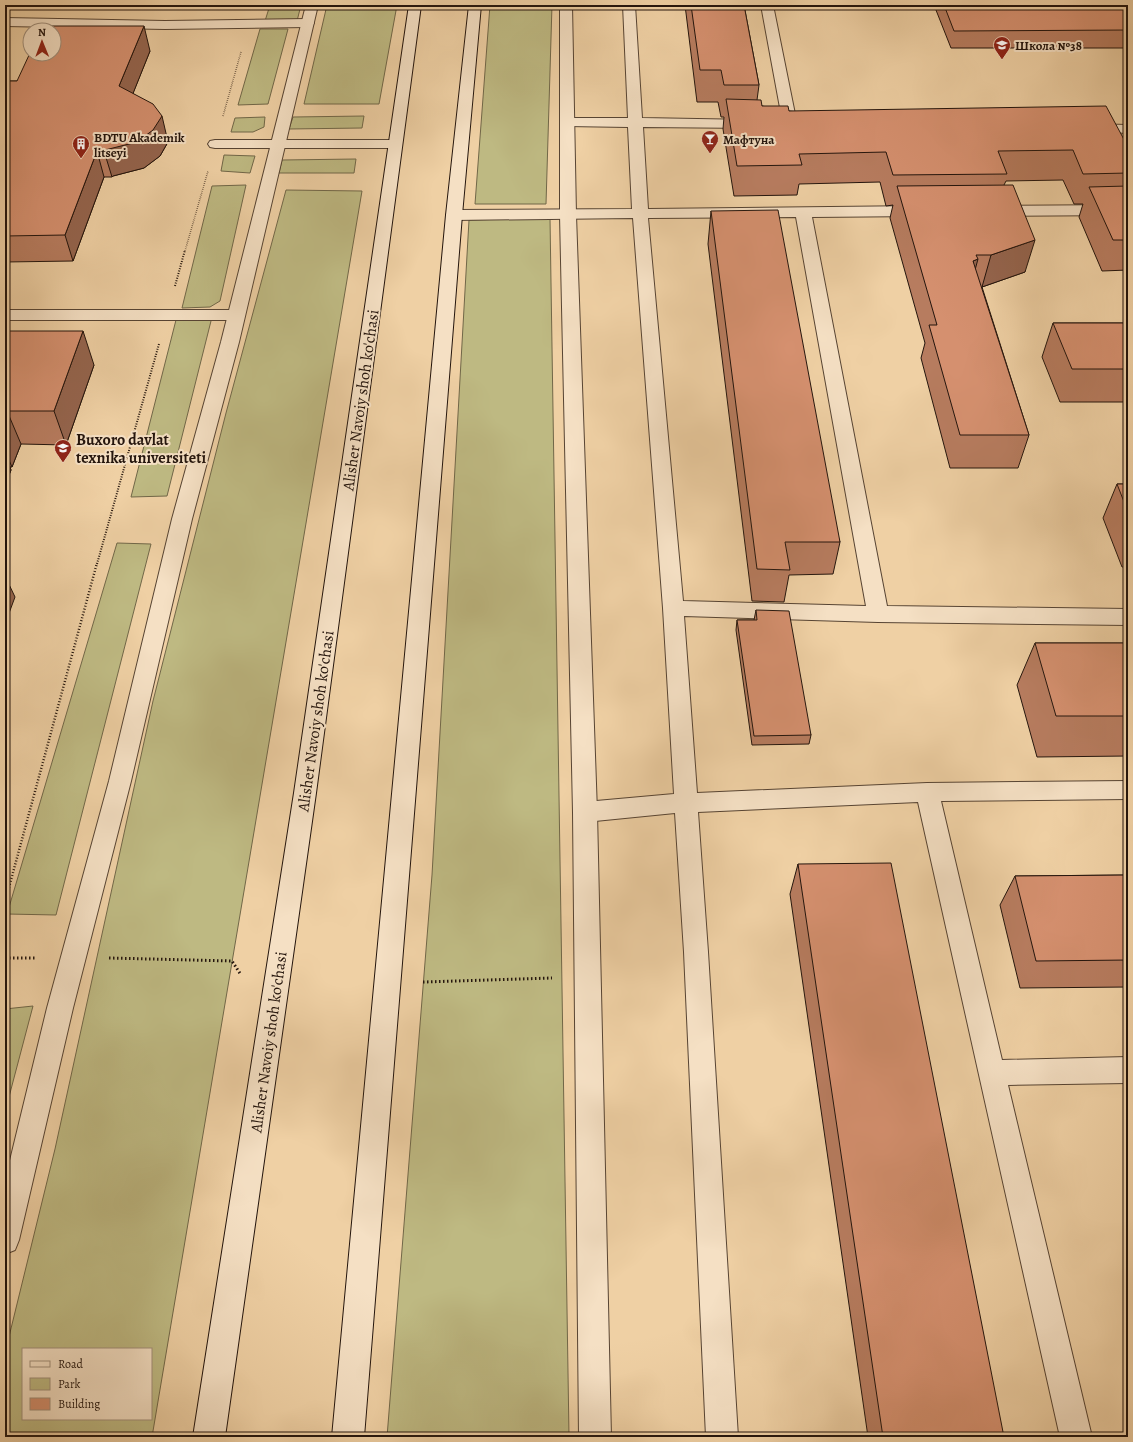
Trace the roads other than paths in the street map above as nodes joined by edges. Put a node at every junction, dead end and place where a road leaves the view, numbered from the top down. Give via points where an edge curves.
1 (312, 5) edge
2 (415, 5) edge
3 (475, 5) edge
4 (566, 5) edge
5 (629, 5) edge
6 (766, 5) edge
7 (5, 22) edge
8 (307, 23) junction
9 (568, 122) junction
10 (636, 123) junction
11 (790, 124) junction
12 (806, 124) edge
13 (1074, 128) edge
14 (1128, 129) edge
15 (215, 144) road end
16 (278, 144) junction
17 (394, 144) junction
18 (1128, 210) edge
19 (938, 211) edge
20 (977, 211) edge
21 (803, 212) junction
22 (640, 213) junction
23 (454, 215) junction
24 (568, 215) junction
25 (5, 315) edge
26 (236, 315) junction
27 (673, 608) junction
28 (878, 614) junction
29 (1128, 617) edge
30 (1128, 790) edge
31 (928, 792) junction
32 (685, 803) junction
33 (584, 812) junction
34 (1128, 1070) edge
35 (992, 1073) junction
36 (5, 1240) edge
37 (209, 1437) edge
38 (348, 1437) edge
39 (595, 1437) edge
40 (722, 1437) edge
41 (1076, 1437) edge

1 - 8 main road
2 - 17 main road, Alisher Navoiy shoh ko'chasi
3 - 23 main road
4 - 9 main road
5 - 10 main road
6 - 11 main road
7 - 8 main road via 165,26
8 - 16 main road
9 - 10 main road
9 - 24 main road
10 - 11 main road
10 - 22 main road
11 - 12 main road
13 - 14 main road
15 - 16 main road
16 - 17 main road
16 - 26 main road
17 - 37 main road, Alisher Navoiy shoh ko'chasi via 305,793
18 - 20 main road
19 - 21 main road
21 - 22 main road
21 - 28 main road
22 - 24 main road
22 - 27 main road
23 - 24 main road
23 - 38 main road
24 - 33 main road
25 - 26 main road
26 - 36 main road via 182,520 120,781 60,1008
27 - 28 main road
27 - 32 main road
28 - 29 main road
30 - 31 main road
31 - 32 main road
31 - 35 main road
32 - 33 main road
32 - 40 main road via 696,952
33 - 39 main road
34 - 35 main road
35 - 41 main road

